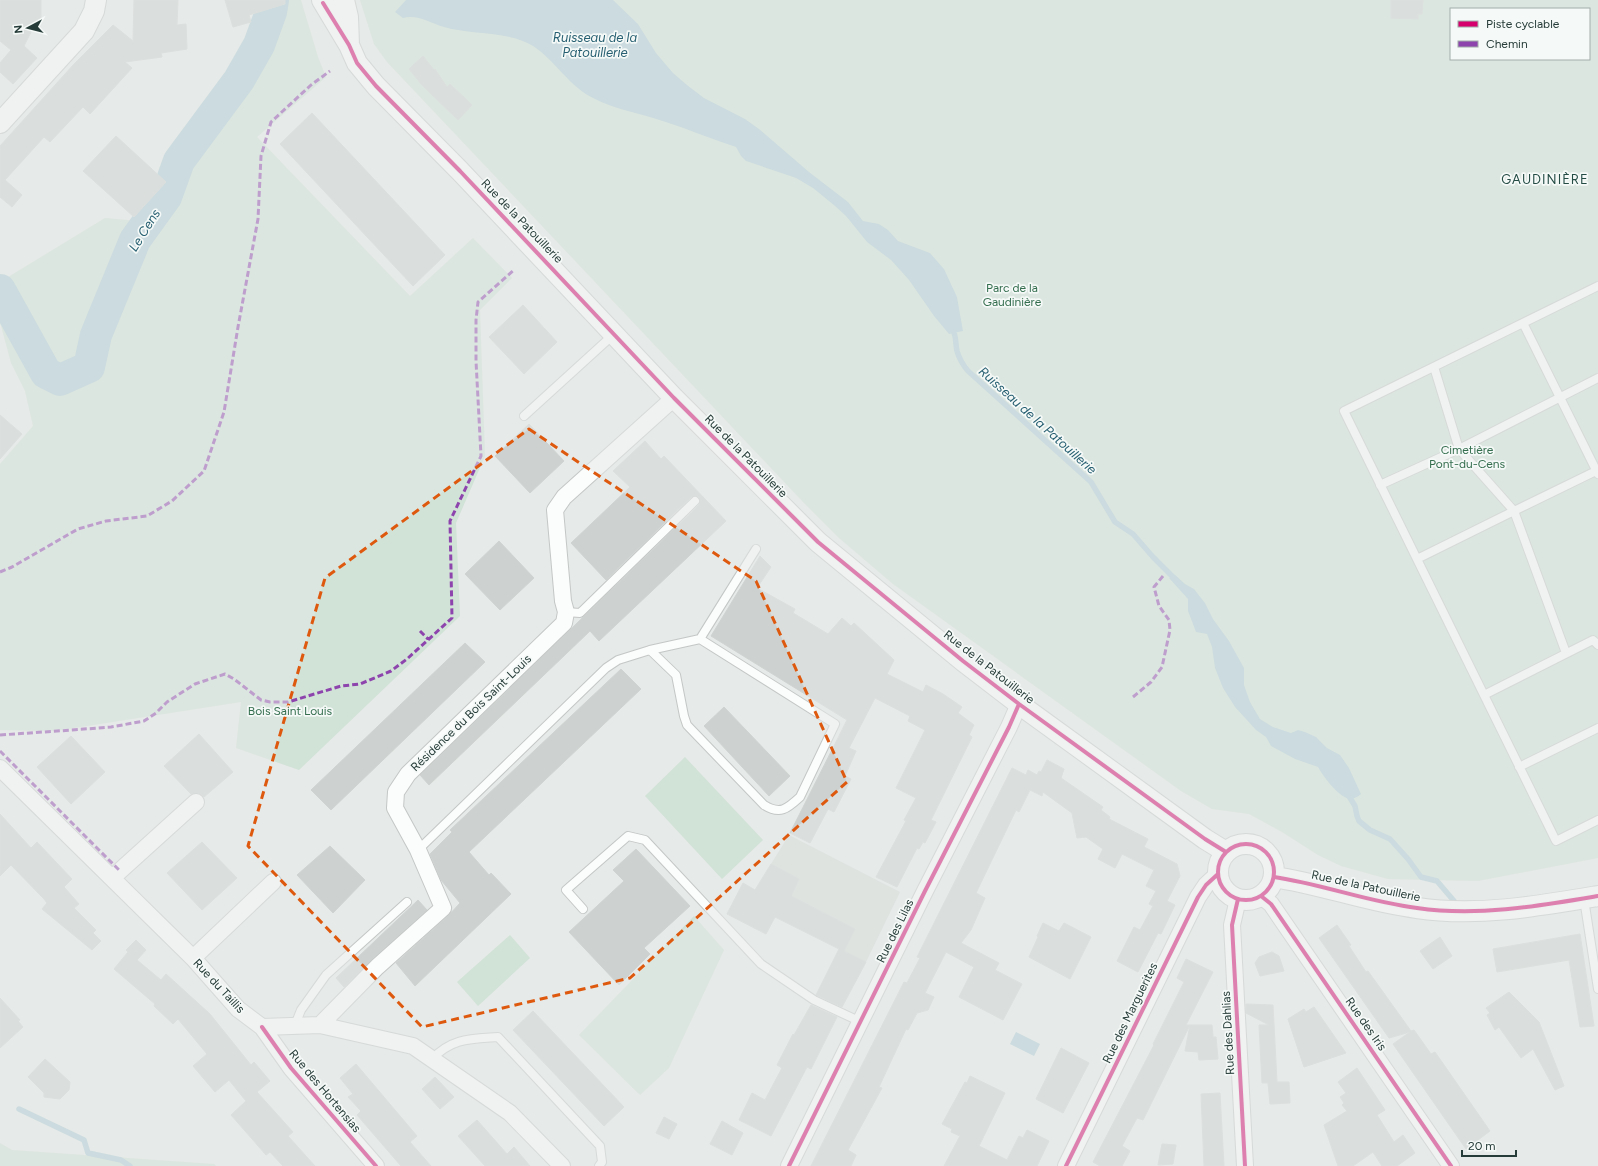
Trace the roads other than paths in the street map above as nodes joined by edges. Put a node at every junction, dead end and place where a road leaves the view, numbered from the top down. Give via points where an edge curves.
1 (96, 0) edge
2 (322, 0) edge
3 (344, 0) edge
4 (349, 45) junction
5 (0, 123) edge
6 (1598, 286) edge
7 (1523, 323) junction
8 (613, 335) junction
9 (1434, 367) junction
10 (1598, 378) edge
11 (1560, 397) junction
12 (674, 398) junction
13 (524, 416) dead end
14 (1459, 448) junction
15 (1597, 472) edge
16 (1380, 485) junction
17 (695, 501) dead end
18 (1514, 511) junction
19 (756, 549) dead end
20 (1417, 559) junction
21 (566, 612) junction
22 (700, 639) junction
23 (1598, 645) edge
24 (650, 650) junction
25 (1566, 653) junction
26 (1484, 695) junction
27 (1020, 704) junction
28 (1598, 728) edge
29 (1519, 767) junction
30 (0, 768) edge
31 (196, 802) dead end
32 (1598, 820) edge
33 (418, 850) junction
34 (1226, 852) junction
35 (1218, 874) junction
36 (1274, 877) junction
37 (112, 878) junction
38 (273, 882) dead end
39 (1260, 896) junction
40 (1591, 897) edge
41 (1238, 899) junction
42 (407, 902) dead end
43 (583, 909) dead end
44 (193, 958) junction
45 (1598, 989) edge
46 (861, 1022) junction
47 (295, 1025) junction
48 (320, 1025) junction
49 (262, 1027) junction
50 (432, 1059) junction
51 (376, 1166) edge
52 (562, 1166) edge
53 (599, 1166) edge
54 (788, 1166) edge
55 (1066, 1166) edge
56 (1245, 1166) edge
57 (1451, 1166) edge

1 - 5 street via 94,11 84,30
2 - 4 street, Rue de la Patouillerie
3 - 4 street, Rue de la Patouillerie
4 - 8 street, Rue de la Patouillerie via 357,63 376,86 514,227
6 - 7 lane
7 - 9 lane
7 - 11 lane
8 - 12 street, Rue de la Patouillerie
8 - 13 lane
9 - 14 lane
9 - 16 lane via 1344,411
10 - 11 lane
11 - 14 lane
11 - 15 lane
12 - 21 street via 564,498 555,510
12 - 27 street, Rue de la Patouillerie via 818,542 963,661
14 - 16 lane
14 - 18 lane
15 - 18 lane
16 - 20 lane
17 - 21 lane via 580,613
18 - 20 lane
18 - 25 lane
19 - 22 lane
20 - 26 lane
21 - 33 street, Résidence du Bois Saint-Louis via 564,623 408,774 396,792 395,808
22 - 24 lane
22 - 24 lane via 835,724 800,797 790,806 780,811 764,805 687,725 676,675
23 - 25 lane via 1593,640
24 - 33 lane via 618,660 606,668
25 - 26 lane
26 - 29 lane
27 - 34 street, Rue de la Patouillerie
27 - 46 street, Rue des Lilas
28 - 29 lane
29 - 32 lane via 1556,841
30 - 37 street, Rue du Taillis
31 - 37 street
33 - 48 street, Résidence du Bois Saint-Louis via 444,908 377,967
34 - 35 street via 1221,858
34 - 36 street via 1241,844 1259,846 1272,859
35 - 41 street via 1224,890
35 - 55 street, Rue des Marguerites via 1198,897
36 - 39 street via 1267,891
36 - 40 street, Rue de la Patouillerie via 1399,905 1443,911 1494,910
37 - 44 street, Rue du Taillis
38 - 44 street
39 - 41 street via 1246,900
39 - 57 street, Rue des Iris via 1271,904
40 - 45 lane
41 - 56 street, Rue des Dahlias via 1232,926
42 - 47 lane via 326,976 301,1010
43 - 46 lane via 566,890 628,836 645,840 760,964 814,1000
44 - 49 street, Rue du Taillis via 238,1009
46 - 54 street, Rue des Lilas
47 - 48 street
47 - 49 street
48 - 50 street via 413,1046
49 - 51 street, Rue des Hortensias via 291,1068
50 - 52 street via 510,1113
50 - 53 lane via 440,1050 462,1040 498,1037 600,1146 602,1162

